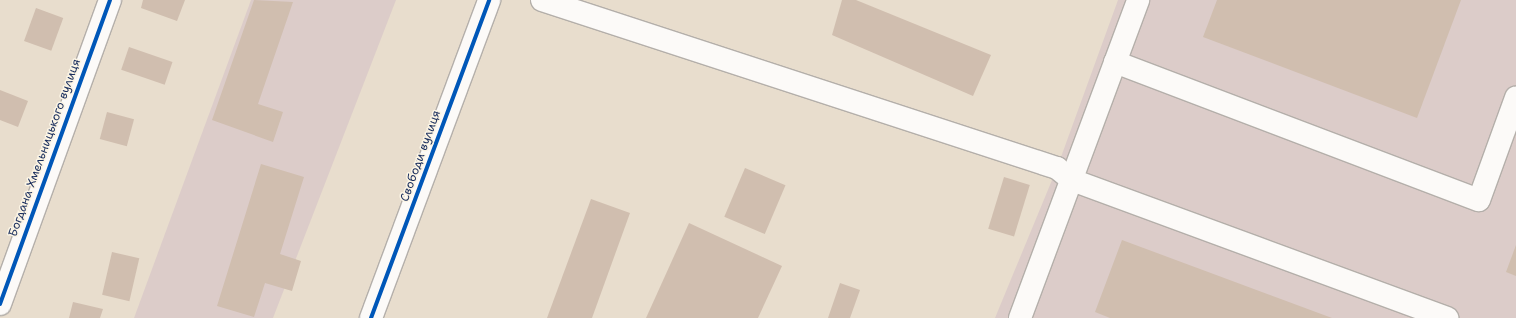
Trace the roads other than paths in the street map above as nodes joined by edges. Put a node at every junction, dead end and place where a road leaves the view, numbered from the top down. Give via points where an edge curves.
1 (110, 0) edge
2 (489, 0) edge
3 (542, 0) edge
4 (1138, 0) edge
5 (1115, 62) junction
6 (1516, 98) edge
7 (1072, 180) junction
8 (0, 304) edge
9 (371, 318) edge
10 (1020, 318) edge
11 (1447, 318) edge

1 - 8 street, Богдана Хмельницького вулиця
2 - 9 street, Свободи вулиця
3 - 7 street via 1057,168
4 - 5 street
5 - 6 street via 1479,200
5 - 7 street
7 - 10 street
7 - 11 street

